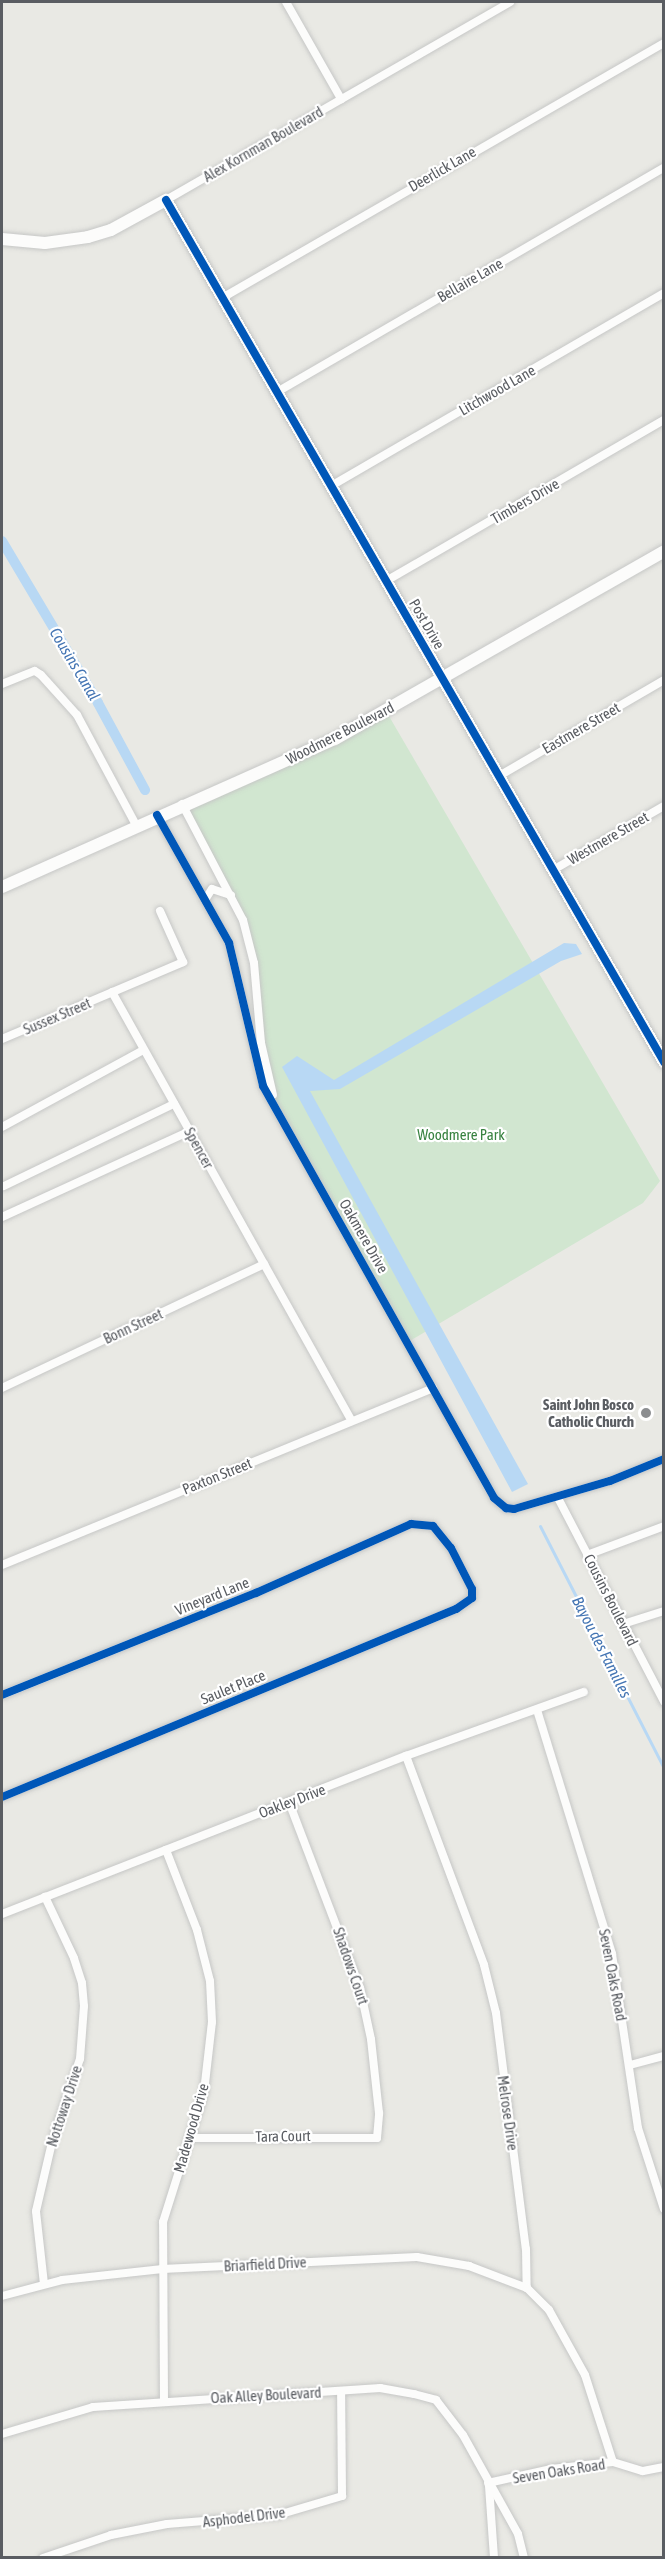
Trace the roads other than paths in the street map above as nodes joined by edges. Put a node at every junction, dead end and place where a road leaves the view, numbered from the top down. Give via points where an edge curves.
1 (286, 2) edge
2 (510, 2) edge
3 (663, 43) edge
4 (341, 99) junction
5 (663, 168) edge
6 (166, 200) junction
7 (2, 239) edge
8 (663, 293) edge
9 (222, 298) junction
10 (277, 392) junction
11 (663, 420) edge
12 (331, 486) junction
13 (663, 550) edge
14 (386, 581) junction
15 (442, 678) junction
16 (663, 680) edge
17 (2, 684) edge
18 (499, 776) junction
19 (182, 804) junction
20 (663, 806) edge
21 (157, 815) junction
22 (136, 825) junction
23 (553, 870) junction
24 (2, 887) edge
25 (231, 895) junction
26 (206, 900) junction
27 (160, 911) dead end
28 (112, 992) junction
29 (2, 1039) edge
30 (143, 1050) junction
31 (663, 1062) edge
32 (174, 1104) junction
33 (276, 1107) junction
34 (2, 1127) edge
35 (190, 1131) junction
36 (4, 1186) dead end
37 (2, 1217) edge
38 (264, 1264) junction
39 (2, 1388) edge
40 (433, 1388) junction
41 (351, 1420) junction
42 (663, 1459) edge
43 (558, 1498) junction
44 (433, 1526) joint
45 (663, 1526) edge
46 (587, 1555) junction
47 (2, 1565) edge
48 (663, 1611) edge
49 (623, 1624) junction
50 (584, 1692) dead end
51 (2, 1695) edge
52 (663, 1702) edge
53 (537, 1710) junction
54 (406, 1756) junction
55 (2, 1797) edge
56 (289, 1802) junction
57 (166, 1850) junction
58 (45, 1897) junction
59 (2, 1914) edge
60 (663, 2056) edge
61 (630, 2065) junction
62 (189, 2138) junction
63 (377, 2138) joint
64 (663, 2209) edge
65 (162, 2269) junction
66 (44, 2284) junction
67 (527, 2288) junction
68 (2, 2296) edge
69 (341, 2391) junction
70 (164, 2402) junction
71 (2, 2434) edge
72 (613, 2462) junction
73 (663, 2467) edge
74 (488, 2483) junction
75 (43, 2558) edge
76 (494, 2558) edge
77 (524, 2558) edge

1 - 4 street
2 - 4 street, Alex Kornman Boulevard
3 - 9 street, Deerlick Lane
4 - 6 street, Alex Kornman Boulevard
5 - 10 street, Bellaire Lane
6 - 7 street, Alex Kornman Boulevard via 138,217 88,237 45,243
6 - 9 street, Post Drive
8 - 12 street, Litchwood Lane
9 - 10 street, Post Drive
10 - 12 street, Post Drive
11 - 14 street, Timbers Drive
12 - 14 street, Post Drive
13 - 15 street, Woodmere Boulevard
14 - 15 street, Post Drive
15 - 18 street, Post Drive
15 - 19 street, Woodmere Boulevard via 335,739
16 - 18 street, Eastmere Street
17 - 22 street via 34,671 41,675 77,716
18 - 23 street, Post Drive
19 - 21 street, Woodmere Boulevard
19 - 25 street, Oakmere Drive
20 - 23 street, Westmere Street
21 - 22 street, Woodmere Boulevard
21 - 26 street, Oakmere Drive
22 - 24 street, Woodmere Boulevard
23 - 31 street, Post Drive
25 - 26 street via 212,889
25 - 33 street, Oakmere Drive via 249,941 261,1043
26 - 33 street, Oakmere Drive via 236,963 259,1074
27 - 28 street via 183,962
28 - 29 street, Sussex Street
28 - 30 street, Spencer
30 - 32 street, Spencer
30 - 34 street
32 - 35 street, Spencer
32 - 36 street
33 - 40 street, Oakmere Drive
35 - 37 street
35 - 38 street, Spencer
38 - 39 street, Bonn Street
38 - 41 street, Spencer
40 - 41 street, Paxton Street
40 - 43 street, Oakmere Drive via 500,1505 514,1509
41 - 47 street, Paxton Street
42 - 43 street, Oakmere Drive
43 - 46 street, Cousins Boulevard
44 - 51 street, Vineyard Lane via 411,1524 256,1593
44 - 55 street, Saulet Place via 451,1548 472,1589 472,1598 456,1609
45 - 46 street
46 - 49 street, Cousins Boulevard
48 - 49 street
49 - 52 street, Cousins Boulevard
50 - 53 street, Oakley Drive
53 - 54 street, Oakley Drive
53 - 61 street, Seven Oaks Road via 612,1954
54 - 56 street, Oakley Drive
54 - 67 street, Melrose Drive via 484,1965 496,2013 526,2250
56 - 57 street, Oakley Drive
56 - 63 street, Shadows Court via 360,1988 371,2039 379,2113
57 - 58 street, Oakley Drive
57 - 62 street, Madewood Drive via 197,1930 210,1981 212,2022 204,2092
58 - 59 street, Oakley Drive
58 - 66 street, Nottoway Drive via 74,1958 84,2006 80,2059 52,2142 36,2211
60 - 61 street
61 - 64 street, Seven Oaks Road via 646,2163
62 - 63 street, Tara Court
62 - 65 street, Madewood Drive via 163,2222
65 - 66 street, Briarfield Drive
65 - 67 street, Briarfield Drive via 417,2257 469,2266
65 - 70 street, Madewood Drive
66 - 68 street, Briarfield Drive
67 - 72 street via 566,2336 585,2375
69 - 70 street, Oak Alley Boulevard
69 - 74 street, Oak Alley Boulevard via 380,2388 436,2400 463,2435
69 - 75 street, Asphodel Drive via 342,2496 278,2515 167,2524 111,2535
70 - 71 street, Oak Alley Boulevard via 69,2412
72 - 73 street, Seven Oaks Road via 643,2470
72 - 74 street, Seven Oaks Road via 551,2469
74 - 76 street, Oak Alley Boulevard
74 - 77 street, Oak Alley Boulevard via 518,2534

